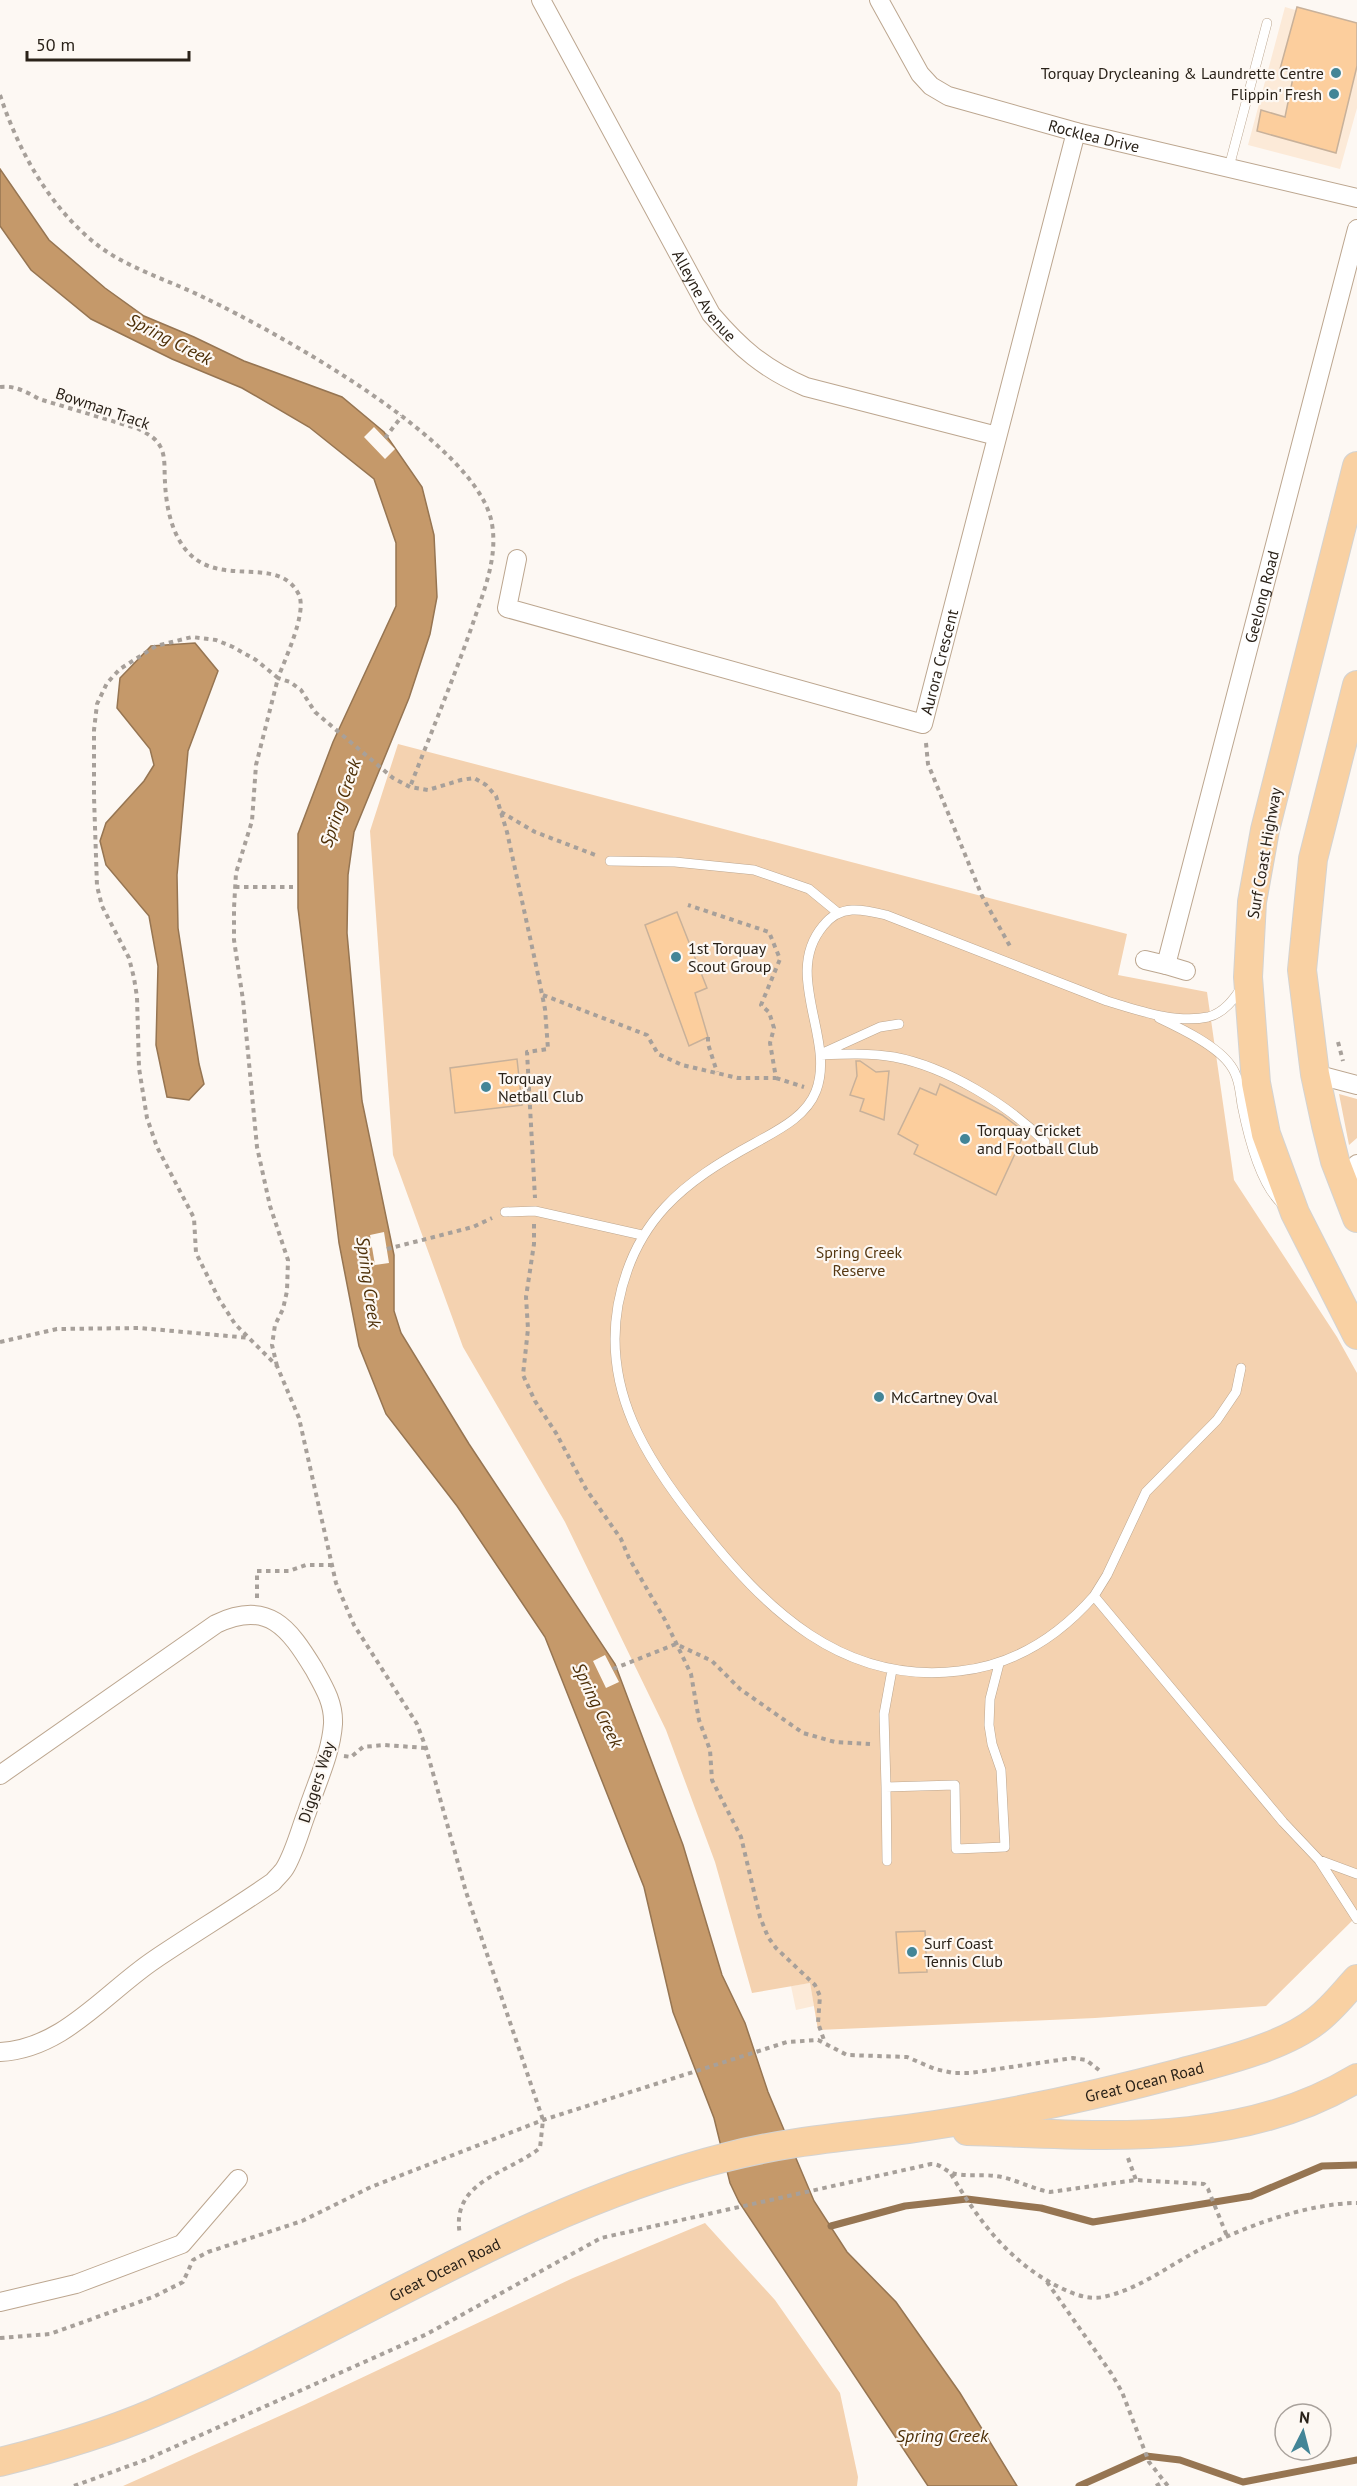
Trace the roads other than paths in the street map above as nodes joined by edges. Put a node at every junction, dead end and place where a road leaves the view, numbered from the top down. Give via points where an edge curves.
1 (541, 0) edge
2 (879, 0) edge
3 (1267, 23) dead end
4 (1077, 132) junction
5 (1229, 167) junction
6 (1357, 198) edge
7 (1357, 230) edge
8 (997, 436) junction
9 (1357, 466) edge
10 (517, 559) dead end
11 (1357, 685) edge
12 (610, 861) road end
13 (837, 912) junction
14 (1145, 960) dead end
15 (1166, 965) junction
16 (1186, 971) dead end
17 (1248, 977) junction
18 (1145, 1012) junction
19 (899, 1024) dead end
20 (820, 1055) junction
21 (1315, 1074) junction
22 (1353, 1084) edge
23 (1045, 1142) dead end
24 (1357, 1164) edge
25 (1346, 1191) junction
26 (505, 1212) road end
27 (1294, 1213) junction
28 (1357, 1218) edge
29 (642, 1235) junction
30 (1357, 1335) edge
31 (1241, 1368) dead end
32 (1094, 1596) junction
33 (999, 1664) junction
34 (892, 1670) junction
35 (0, 1774) edge
36 (886, 1787) junction
37 (1319, 1860) junction
38 (887, 1861) dead end
39 (1357, 1874) edge
40 (1357, 1919) edge
41 (1357, 1979) edge
42 (0, 2052) edge
43 (1357, 2078) edge
44 (906, 2129) junction
45 (238, 2179) dead end
46 (0, 2302) edge
47 (0, 2462) edge

1 - 8 street, Alleyne Avenue via 711,314 733,340 779,376 806,387
2 - 4 street, Rocklea Drive via 915,66 931,86 962,100
3 - 5 lane
4 - 5 street, Rocklea Drive
4 - 8 street, Aurora Crescent
5 - 6 street, Rocklea Drive
7 - 15 street, Geelong Road
8 - 10 street, Aurora Crescent via 923,724 507,608
9 - 17 main road, Surf Coast Highway via 1264,830 1252,902
11 - 21 main road via 1313,859 1302,970
12 - 13 lane via 675,862 754,870 809,889
13 - 18 lane via 850,909 886,915 1107,1001
13 - 20 lane via 816,933 807,968
14 - 15 street
15 - 16 street
17 - 18 lane via 1234,999 1209,1017
17 - 27 main road, Surf Coast Highway via 1256,1083 1266,1134
18 - 27 lane via 1194,1036 1230,1064 1269,1189
19 - 20 lane via 880,1028
20 - 23 lane via 864,1054 922,1065 985,1096 1021,1119
20 - 29 lane via 822,1069 807,1107 785,1127 709,1168 680,1191
21 - 22 street
21 - 25 main road
24 - 25 street
25 - 28 main road
26 - 29 lane via 535,1211
27 - 30 main road, Surf Coast Highway
29 - 34 lane via 619,1304 615,1356 628,1415 641,1440 688,1512 754,1588 813,1637 866,1664
31 - 32 lane via 1236,1392 1217,1420 1146,1492
32 - 33 lane via 1045,1641
32 - 37 lane
33 - 34 lane via 922,1674
33 - 36 lane via 990,1699 989,1725 1001,1770 1005,1847 956,1849 955,1785
34 - 36 lane via 884,1714
35 - 42 street, Diggers Way via 230,1618 258,1616 283,1627 295,1639 332,1707 327,1755 293,1851 273,1882 152,1961 62,2032 23,2049
36 - 38 lane
37 - 39 lane
37 - 40 lane
41 - 44 main road, Great Ocean Road via 1316,2021 1290,2037 1203,2067 1051,2105
43 - 44 main road, Great Ocean Road via 1276,2115 1173,2134 1091,2136
44 - 47 main road, Great Ocean Road via 807,2140 727,2157 605,2195 153,2413 70,2444
45 - 46 street via 182,2244 76,2284

